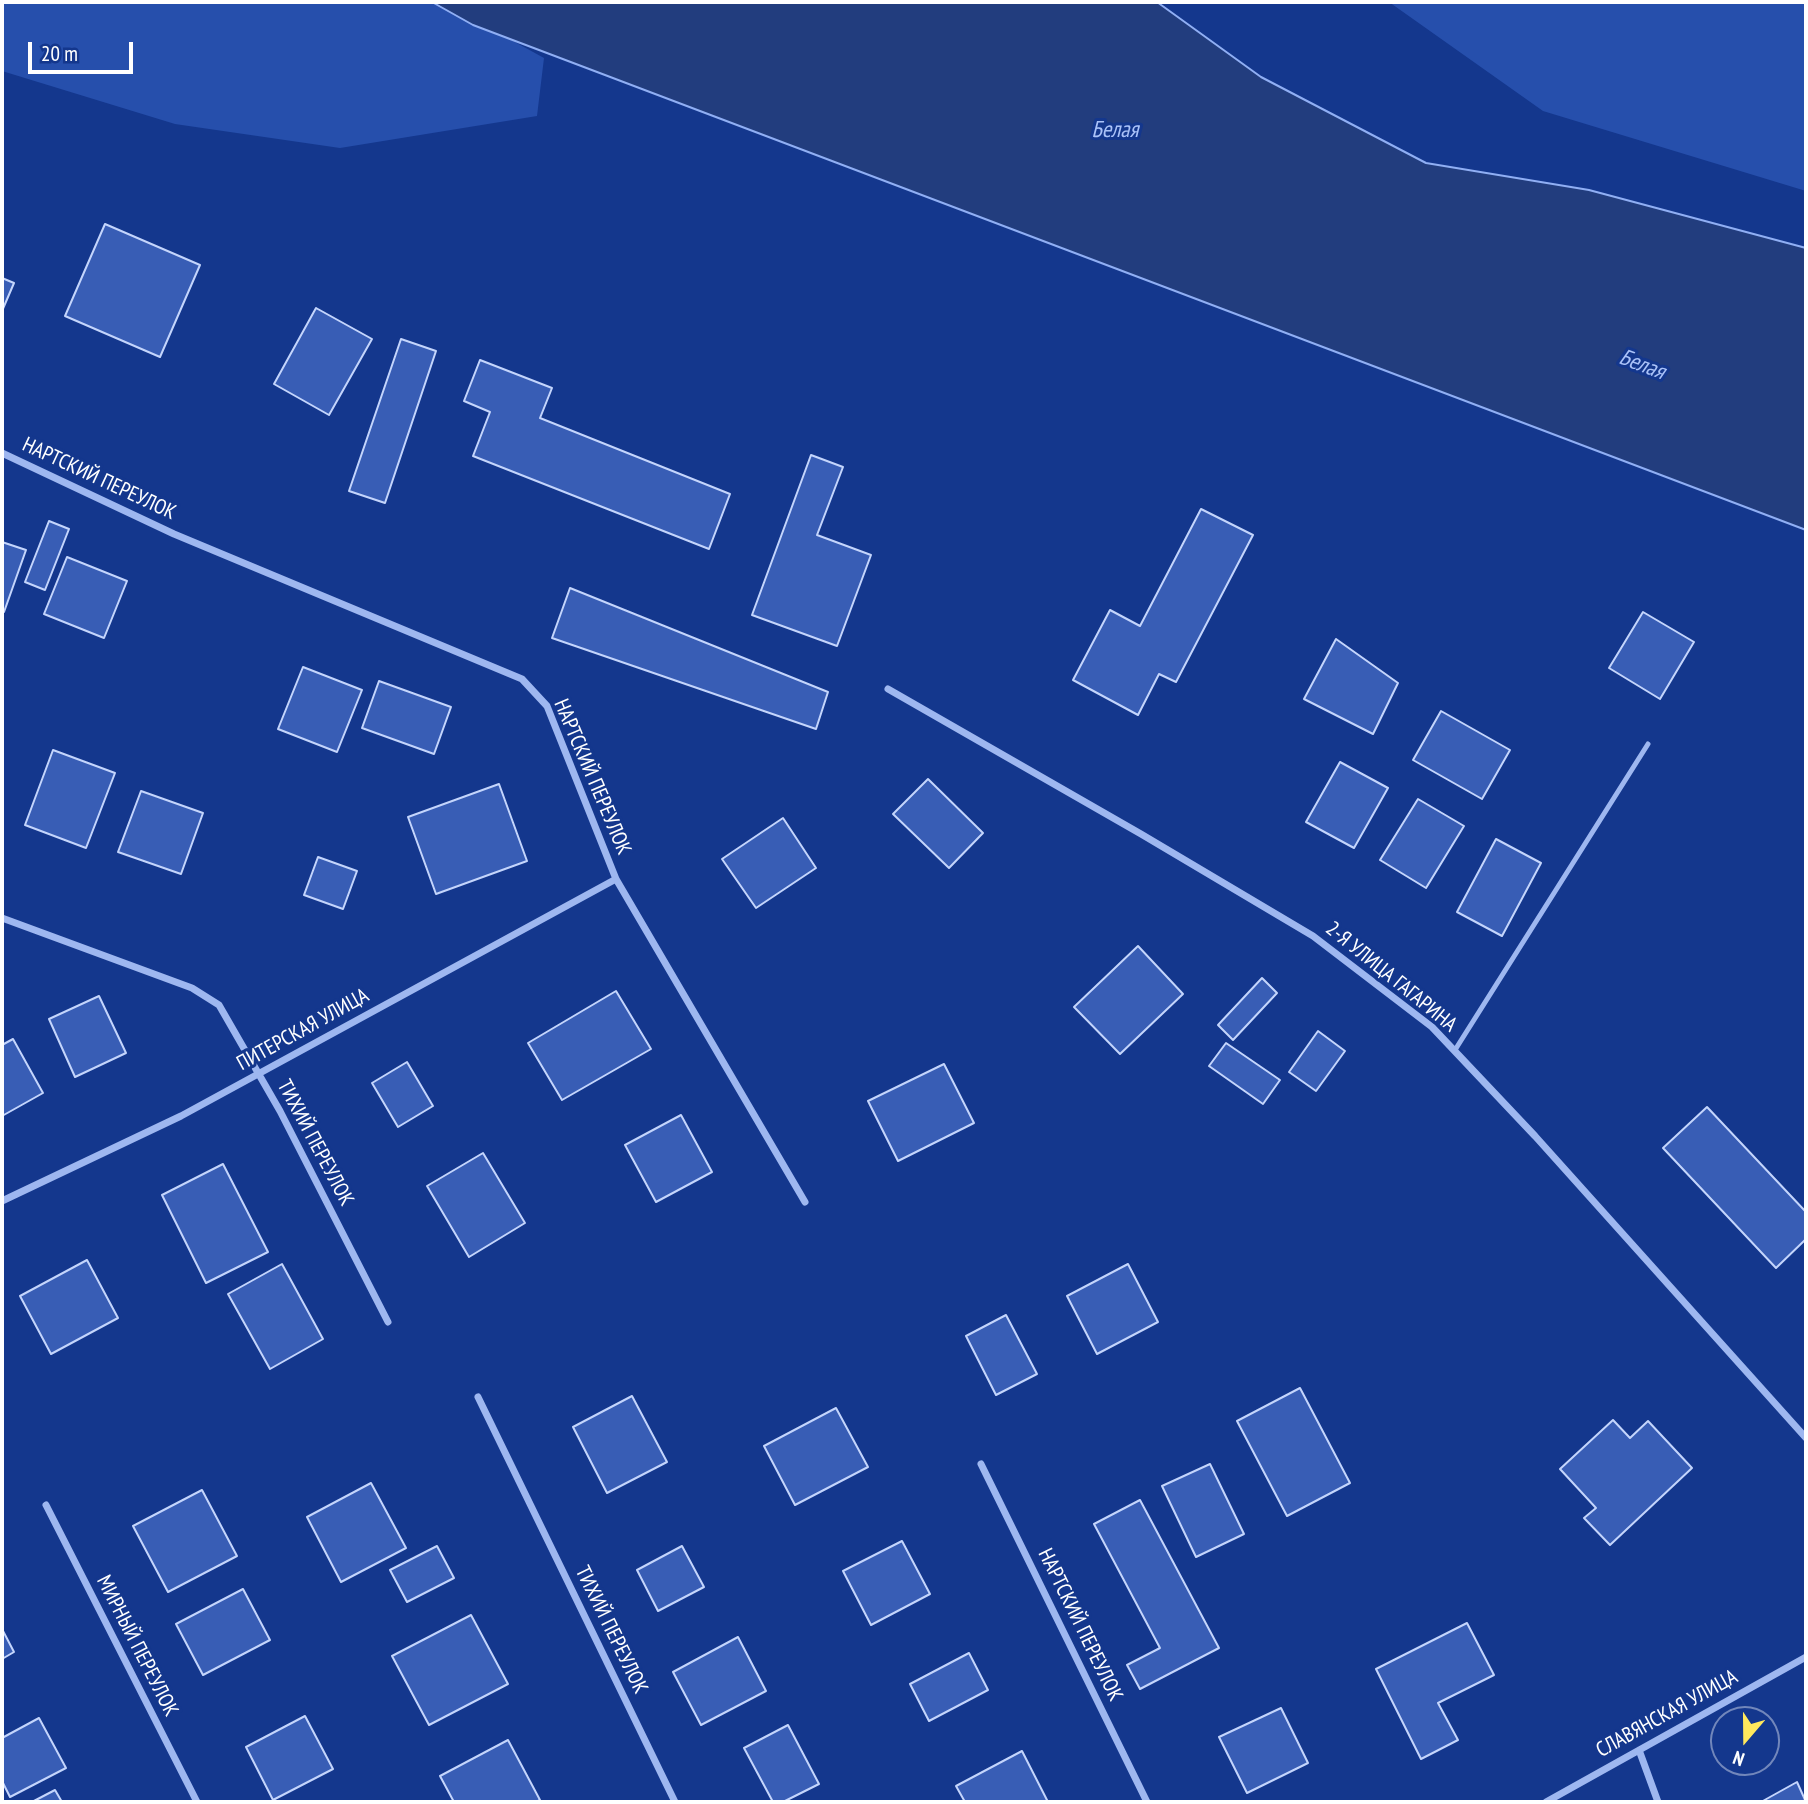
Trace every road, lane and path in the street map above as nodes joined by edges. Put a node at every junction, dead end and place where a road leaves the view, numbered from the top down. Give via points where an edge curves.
1 (2, 453) edge
2 (888, 690) dead end
3 (1648, 744) dead end
4 (616, 879) junction
5 (2, 918) edge
6 (1455, 1050) junction
7 (259, 1074) junction
8 (2, 1201) edge
9 (805, 1202) dead end
10 (387, 1322) dead end
11 (478, 1397) dead end
12 (1806, 1438) edge
13 (981, 1464) dead end
14 (46, 1505) dead end
15 (1806, 1657) edge
16 (1639, 1750) junction
17 (197, 1802) edge
18 (675, 1802) edge
19 (1147, 1802) edge
20 (1546, 1802) edge
21 (1658, 1802) edge

1 - 4 street, НАРТСКИЙ ПЕРЕУЛОК via 174,534 522,679 547,706
2 - 6 street, 2-Я УЛИЦА ГАГАРИНА via 1313,936 1432,1027
3 - 6 lane
4 - 7 street, ПИТЕРСКАЯ УЛИЦА
4 - 9 street, НАРТСКИЙ ПЕРЕУЛОК
5 - 7 street, ТИХИЙ ПЕРЕУЛОК via 192,988 219,1005
6 - 12 street, 2-Я УЛИЦА ГАГАРИНА
7 - 8 street, ПИТЕРСКАЯ УЛИЦА
7 - 10 street, ТИХИЙ ПЕРЕУЛОК
11 - 18 street, ТИХИЙ ПЕРЕУЛОК
13 - 19 street, НАРТСКИЙ ПЕРЕУЛОК
14 - 17 street, МИРНЫЙ ПЕРЕУЛОК
15 - 16 street, СЛАВЯНСКАЯ УЛИЦА
16 - 20 street, СЛАВЯНСКАЯ УЛИЦА
16 - 21 street

